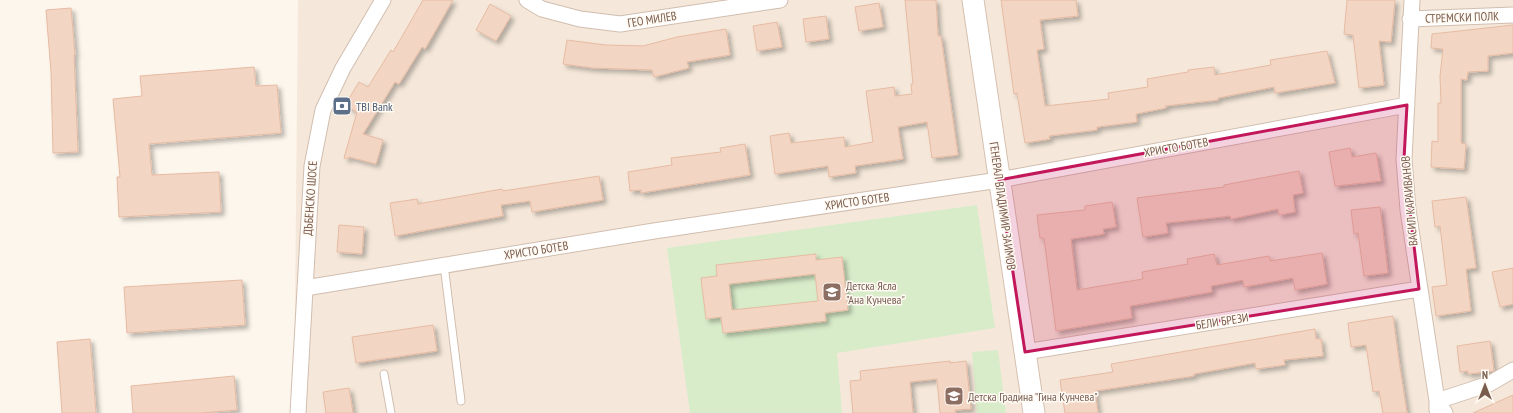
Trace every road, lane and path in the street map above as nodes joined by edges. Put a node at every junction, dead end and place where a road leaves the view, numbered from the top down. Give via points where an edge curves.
1 (383, 0) edge
2 (527, 0) edge
3 (780, 0) edge
4 (973, 0) edge
5 (1412, 0) edge
6 (1513, 15) edge
7 (1410, 19) junction
8 (1406, 105) junction
9 (999, 180) junction
10 (444, 265) junction
11 (305, 288) junction
12 (1419, 290) junction
13 (1025, 352) junction
14 (1513, 370) edge
15 (384, 374) dead end
16 (461, 401) dead end
17 (1440, 409) edge
18 (298, 413) edge
19 (391, 413) edge
20 (1034, 413) edge

1 - 11 street, ДЪБЕНСКО ШОСЕ via 343,68 323,110 312,166
2 - 3 street, ГЕО МИЛЕВ via 542,9 580,20 620,24
4 - 9 street, ГЕНЕРАЛ ВЛАДИМИР ЗАИМОВ
5 - 7 street, ВАСИЛ КАРАИВАНОВ
6 - 7 street, СТРЕМСКИ ПОЛК
7 - 8 street, ВАСИЛ КАРАИВАНОВ
8 - 9 street, ХРИСТО БОТЕВ
8 - 12 street, ВАСИЛ КАРАИВАНОВ via 1404,159
9 - 10 street, ХРИСТО БОТЕВ
9 - 13 street, ГЕНЕРАЛ ВЛАДИМИР ЗАИМОВ
10 - 11 street, ХРИСТО БОТЕВ
10 - 16 lane
11 - 18 street, ДЪБЕНСКО ШОСЕ
12 - 13 street, БЕЛИ БРЕЗИ
12 - 17 street, ВАСИЛ КАРАИВАНОВ
13 - 20 street, ГЕНЕРАЛ ВЛАДИМИР ЗАИМОВ
14 - 17 street
15 - 19 lane

